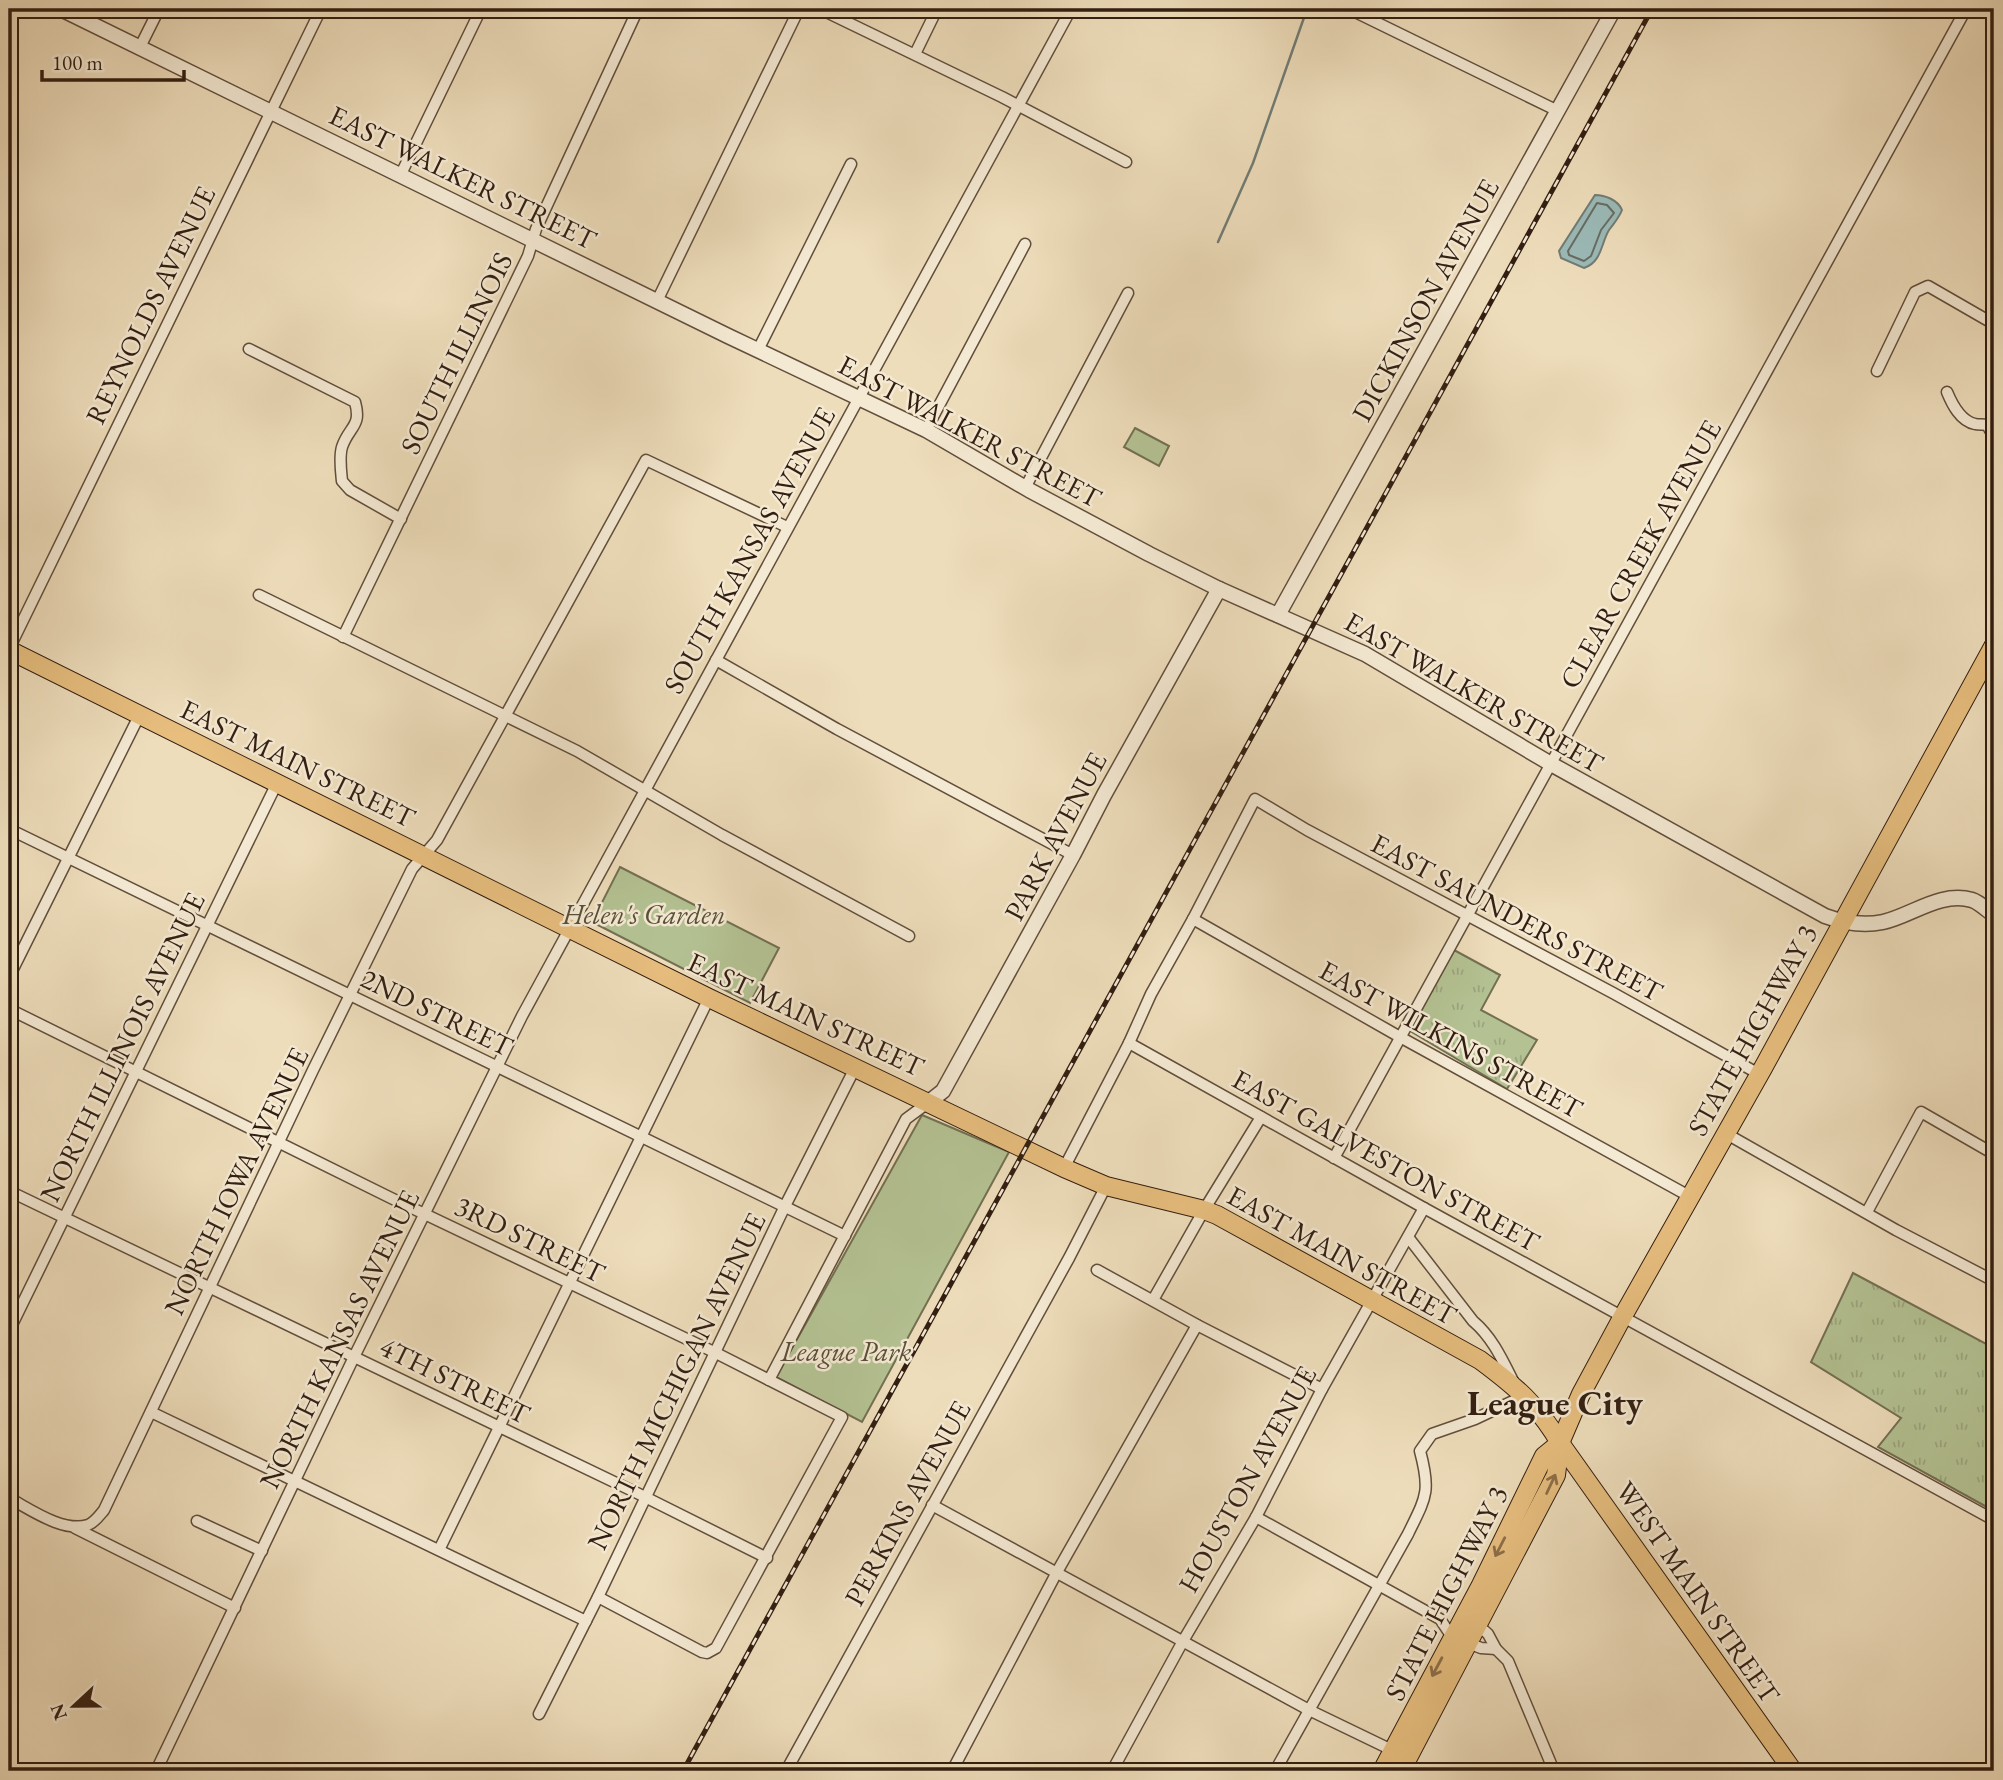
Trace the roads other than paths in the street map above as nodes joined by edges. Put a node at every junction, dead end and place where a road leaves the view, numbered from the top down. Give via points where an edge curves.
1 (61, 9) edge
2 (159, 9) edge
3 (321, 9) edge
4 (481, 9) edge
5 (638, 9) edge
6 (799, 9) edge
7 (820, 9) edge
8 (937, 9) edge
9 (1071, 9) edge
10 (1349, 9) edge
11 (1614, 9) edge
12 (1966, 9) edge
13 (140, 47) junction
14 (915, 54) junction
15 (1019, 106) junction
16 (271, 110) junction
17 (1558, 111) junction
18 (1126, 162) dead end
19 (851, 164) dead end
20 (401, 174) junction
21 (534, 240) junction
22 (1025, 244) dead end
23 (1128, 293) dead end
24 (657, 301) junction
25 (1994, 324) edge
26 (249, 349) dead end
27 (758, 350) junction
28 (1877, 371) dead end
29 (1947, 392) dead end
30 (860, 397) junction
31 (926, 430) junction
32 (1994, 437) edge
33 (1025, 488) junction
34 (401, 519) junction
35 (787, 527) junction
36 (1219, 589) junction
37 (259, 595) dead end
38 (1278, 615) junction
39 (343, 637) junction
40 (1994, 645) edge
41 (9, 649) edge
42 (716, 660) junction
43 (140, 714) junction
44 (504, 716) junction
45 (1551, 764) junction
46 (277, 783) junction
47 (644, 790) junction
48 (9, 829) edge
49 (425, 855) junction
50 (1073, 855) junction
51 (67, 858) junction
52 (1467, 915) junction
53 (1994, 915) edge
54 (1193, 919) junction
55 (1843, 922) junction
56 (207, 926) junction
57 (568, 928) junction
58 (909, 936) dead end
59 (9, 977) edge
60 (351, 996) junction
61 (709, 998) junction
62 (9, 1009) edge
63 (1399, 1037) junction
64 (1129, 1043) junction
65 (497, 1067) junction
66 (855, 1068) junction
67 (135, 1071) junction
68 (1759, 1074) junction
69 (929, 1102) junction
70 (1261, 1117) junction
71 (1725, 1133) junction
72 (641, 1136) junction
73 (279, 1142) junction
74 (1994, 1154) edge
75 (1334, 1158) junction
76 (1064, 1168) junction
77 (1107, 1186) junction
78 (9, 1191) edge
79 (1689, 1196) junction
80 (785, 1206) junction
81 (1424, 1208) junction
82 (1204, 1210) junction
83 (1867, 1212) junction
84 (425, 1214) junction
85 (63, 1217) junction
86 (845, 1236) junction
87 (1408, 1237) junction
88 (1097, 1270) dead end
89 (1994, 1281) edge
90 (569, 1283) junction
91 (210, 1288) junction
92 (1153, 1300) junction
93 (1371, 1301) junction
94 (1623, 1315) junction
95 (1197, 1325) junction
96 (9, 1331) edge
97 (714, 1352) junction
98 (354, 1357) junction
99 (769, 1380) junction
100 (1322, 1389) junction
101 (1520, 1391) junction
102 (151, 1412) junction
103 (498, 1426) junction
104 (1560, 1443) junction
105 (295, 1482) junction
106 (645, 1497) junction
107 (9, 1498) edge
108 (932, 1505) junction
109 (1256, 1517) junction
110 (1994, 1520) edge
111 (197, 1521) dead end
112 (74, 1527) junction
113 (439, 1550) junction
114 (262, 1551) junction
115 (767, 1558) junction
116 (1056, 1572) junction
117 (1379, 1585) junction
118 (598, 1597) junction
119 (235, 1608) junction
120 (1440, 1619) junction
121 (586, 1621) junction
122 (1465, 1631) junction
123 (1183, 1641) junction
124 (1496, 1649) junction
125 (1310, 1710) junction
126 (539, 1714) dead end
127 (1401, 1760) edge
128 (1117, 1769) edge
129 (156, 1771) edge
130 (786, 1771) edge
131 (952, 1771) edge
132 (1275, 1771) edge
133 (1382, 1771) edge
134 (1554, 1771) edge
135 (1793, 1771) edge

1 - 13 street, EAST WALKER STREET
2 - 13 street
3 - 16 street, REYNOLDS AVENUE
4 - 20 street
5 - 21 street, SOUTH ILLINOIS
6 - 24 street
7 - 14 street
8 - 14 street
9 - 15 street, SOUTH KANSAS AVENUE
10 - 17 street
11 - 17 street, DICKINSON AVENUE
12 - 45 street, CLEAR CREEK AVENUE
13 - 16 street, EAST WALKER STREET
14 - 15 street
15 - 18 street
15 - 30 street, SOUTH KANSAS AVENUE
16 - 20 street, EAST WALKER STREET
16 - 41 street, REYNOLDS AVENUE
17 - 38 street, DICKINSON AVENUE
19 - 27 street
20 - 21 street, EAST WALKER STREET
21 - 24 street, EAST WALKER STREET
21 - 34 street, SOUTH ILLINOIS
22 - 31 street
23 - 33 street
24 - 27 street, EAST WALKER STREET
25 - 28 street via 1928,286 1921,288
26 - 34 street via 355,402 359,415 341,449 342,481
27 - 30 street, EAST WALKER STREET
29 - 32 street via 1960,414 1973,424 1987,425
30 - 31 street, EAST WALKER STREET
30 - 35 street, SOUTH KANSAS AVENUE
31 - 33 street, EAST WALKER STREET
33 - 36 street, EAST WALKER STREET
34 - 39 street, SOUTH ILLINOIS
35 - 42 street, SOUTH KANSAS AVENUE
35 - 44 street, NORTH IOWA AVENUE via 646,460
36 - 38 street, EAST WALKER STREET
36 - 50 street, PARK AVENUE
37 - 39 street
38 - 45 street, EAST WALKER STREET via 1365,654
39 - 44 street
40 - 55 main road, STATE HIGHWAY 3
41 - 43 main road, EAST MAIN STREET
42 - 47 street, SOUTH KANSAS AVENUE
42 - 50 street
43 - 46 main road, EAST MAIN STREET
43 - 51 street
44 - 47 street
44 - 49 street, NORTH IOWA AVENUE
45 - 52 street, CLEAR CREEK AVENUE
45 - 55 street, EAST WALKER STREET
46 - 49 main road, EAST MAIN STREET
46 - 56 street, NORTH ILLINOIS AVENUE
47 - 57 street, SOUTH KANSAS AVENUE
47 - 58 street
48 - 51 street, 2ND STREET
49 - 57 main road, EAST MAIN STREET
49 - 60 street, NORTH IOWA AVENUE via 412,869
50 - 69 street, PARK AVENUE via 943,1091
51 - 56 street, 2ND STREET
51 - 59 street
52 - 54 street, EAST SAUNDERS STREET via 1255,799
52 - 63 street, CLEAR CREEK AVENUE
52 - 68 street, EAST SAUNDERS STREET
53 - 55 street via 1972,900 1954,900 1922,905 1885,922
54 - 63 street, EAST WILKINS STREET
54 - 64 street
55 - 68 main road, STATE HIGHWAY 3
56 - 60 street, 2ND STREET
56 - 67 street, NORTH ILLINOIS AVENUE
57 - 61 main road, EAST MAIN STREET
57 - 65 street, NORTH KANSAS AVENUE
60 - 65 street, 2ND STREET
60 - 73 street, NORTH IOWA AVENUE
61 - 66 main road, EAST MAIN STREET
61 - 72 street
62 - 67 street, 3RD STREET
63 - 75 street, CLEAR CREEK AVENUE
63 - 79 street, EAST WILKINS STREET
64 - 70 street, EAST GALVESTON STREET
64 - 76 street
65 - 72 street, 2ND STREET
65 - 84 street, NORTH KANSAS AVENUE
66 - 69 main road, EAST MAIN STREET
66 - 80 street, NORTH MICHIGAN AVENUE
67 - 73 street, 3RD STREET
67 - 85 street, NORTH ILLINOIS AVENUE
68 - 71 main road, STATE HIGHWAY 3
69 - 76 main road, EAST MAIN STREET
69 - 86 street via 906,1119
70 - 75 street, EAST GALVESTON STREET
70 - 82 street
71 - 79 main road, STATE HIGHWAY 3
71 - 83 street
72 - 80 street, 2ND STREET
72 - 90 street
73 - 84 street, 3RD STREET
73 - 91 street, NORTH IOWA AVENUE
74 - 83 street via 1921,1112
75 - 81 street, EAST GALVESTON STREET
76 - 77 main road, EAST MAIN STREET
77 - 82 main road, EAST MAIN STREET
77 - 108 street, PERKINS AVENUE
78 - 85 street, 4TH STREET
79 - 94 main road, STATE HIGHWAY 3
80 - 86 street, 2ND STREET
80 - 97 street, NORTH MICHIGAN AVENUE
81 - 87 street, HOUSTON AVENUE
81 - 94 street, EAST GALVESTON STREET
82 - 92 street
82 - 93 main road, EAST MAIN STREET
83 - 89 street
84 - 90 street, 3RD STREET
84 - 98 street, NORTH KANSAS AVENUE
85 - 91 street, 4TH STREET
85 - 96 street, NORTH ILLINOIS AVENUE
86 - 99 street
87 - 93 street, HOUSTON AVENUE
87 - 101 street via 1483,1329
88 - 92 street
90 - 97 street, 3RD STREET
90 - 103 street
91 - 98 street, 4TH STREET
91 - 102 street, NORTH IOWA AVENUE
92 - 95 street
93 - 100 street, HOUSTON AVENUE
93 - 101 main road, EAST MAIN STREET via 1480,1360
94 - 104 main road, STATE HIGHWAY 3
94 - 110 street, EAST GALVESTON STREET
95 - 100 street
95 - 116 street
97 - 99 street, 3RD STREET
97 - 106 street, NORTH MICHIGAN AVENUE
98 - 103 street, 4TH STREET
98 - 105 street, NORTH KANSAS AVENUE
99 - 115 street, 3RD STREET via 842,1417
100 - 109 street, HOUSTON AVENUE
101 - 104 main road, EAST MAIN STREET via 1544,1416
101 - 117 street via 1475,1419 1432,1434 1420,1451 1428,1485 1424,1502
102 - 105 street
102 - 112 street, NORTH IOWA AVENUE via 104,1510 95,1521
103 - 106 street, 4TH STREET
103 - 113 street
104 - 122 main road, STATE HIGHWAY 3 via 1544,1457
104 - 135 main road, WEST MAIN STREET
105 - 113 street
105 - 114 street, NORTH KANSAS AVENUE
106 - 115 street, 4TH STREET
106 - 118 street, NORTH MICHIGAN AVENUE
107 - 112 street
108 - 116 street
108 - 130 street, PERKINS AVENUE
109 - 117 street
109 - 123 street, HOUSTON AVENUE
111 - 114 street
112 - 119 street
113 - 121 street
114 - 119 street, NORTH KANSAS AVENUE
115 - 118 street via 712,1651 702,1652
116 - 123 street
116 - 131 street
117 - 120 street
117 - 125 street
118 - 121 street, NORTH MICHIGAN AVENUE
119 - 129 street, NORTH KANSAS AVENUE
120 - 122 street via 1447,1618
120 - 122 street via 1448,1631
121 - 126 street, NORTH MICHIGAN AVENUE
122 - 124 street via 1481,1648
122 - 124 street via 1488,1634
122 - 127 main road, STATE HIGHWAY 3
123 - 125 street
123 - 128 street, HOUSTON AVENUE
124 - 134 street via 1508,1661
125 - 127 street
125 - 132 street
127 - 133 main road, STATE HIGHWAY 3

